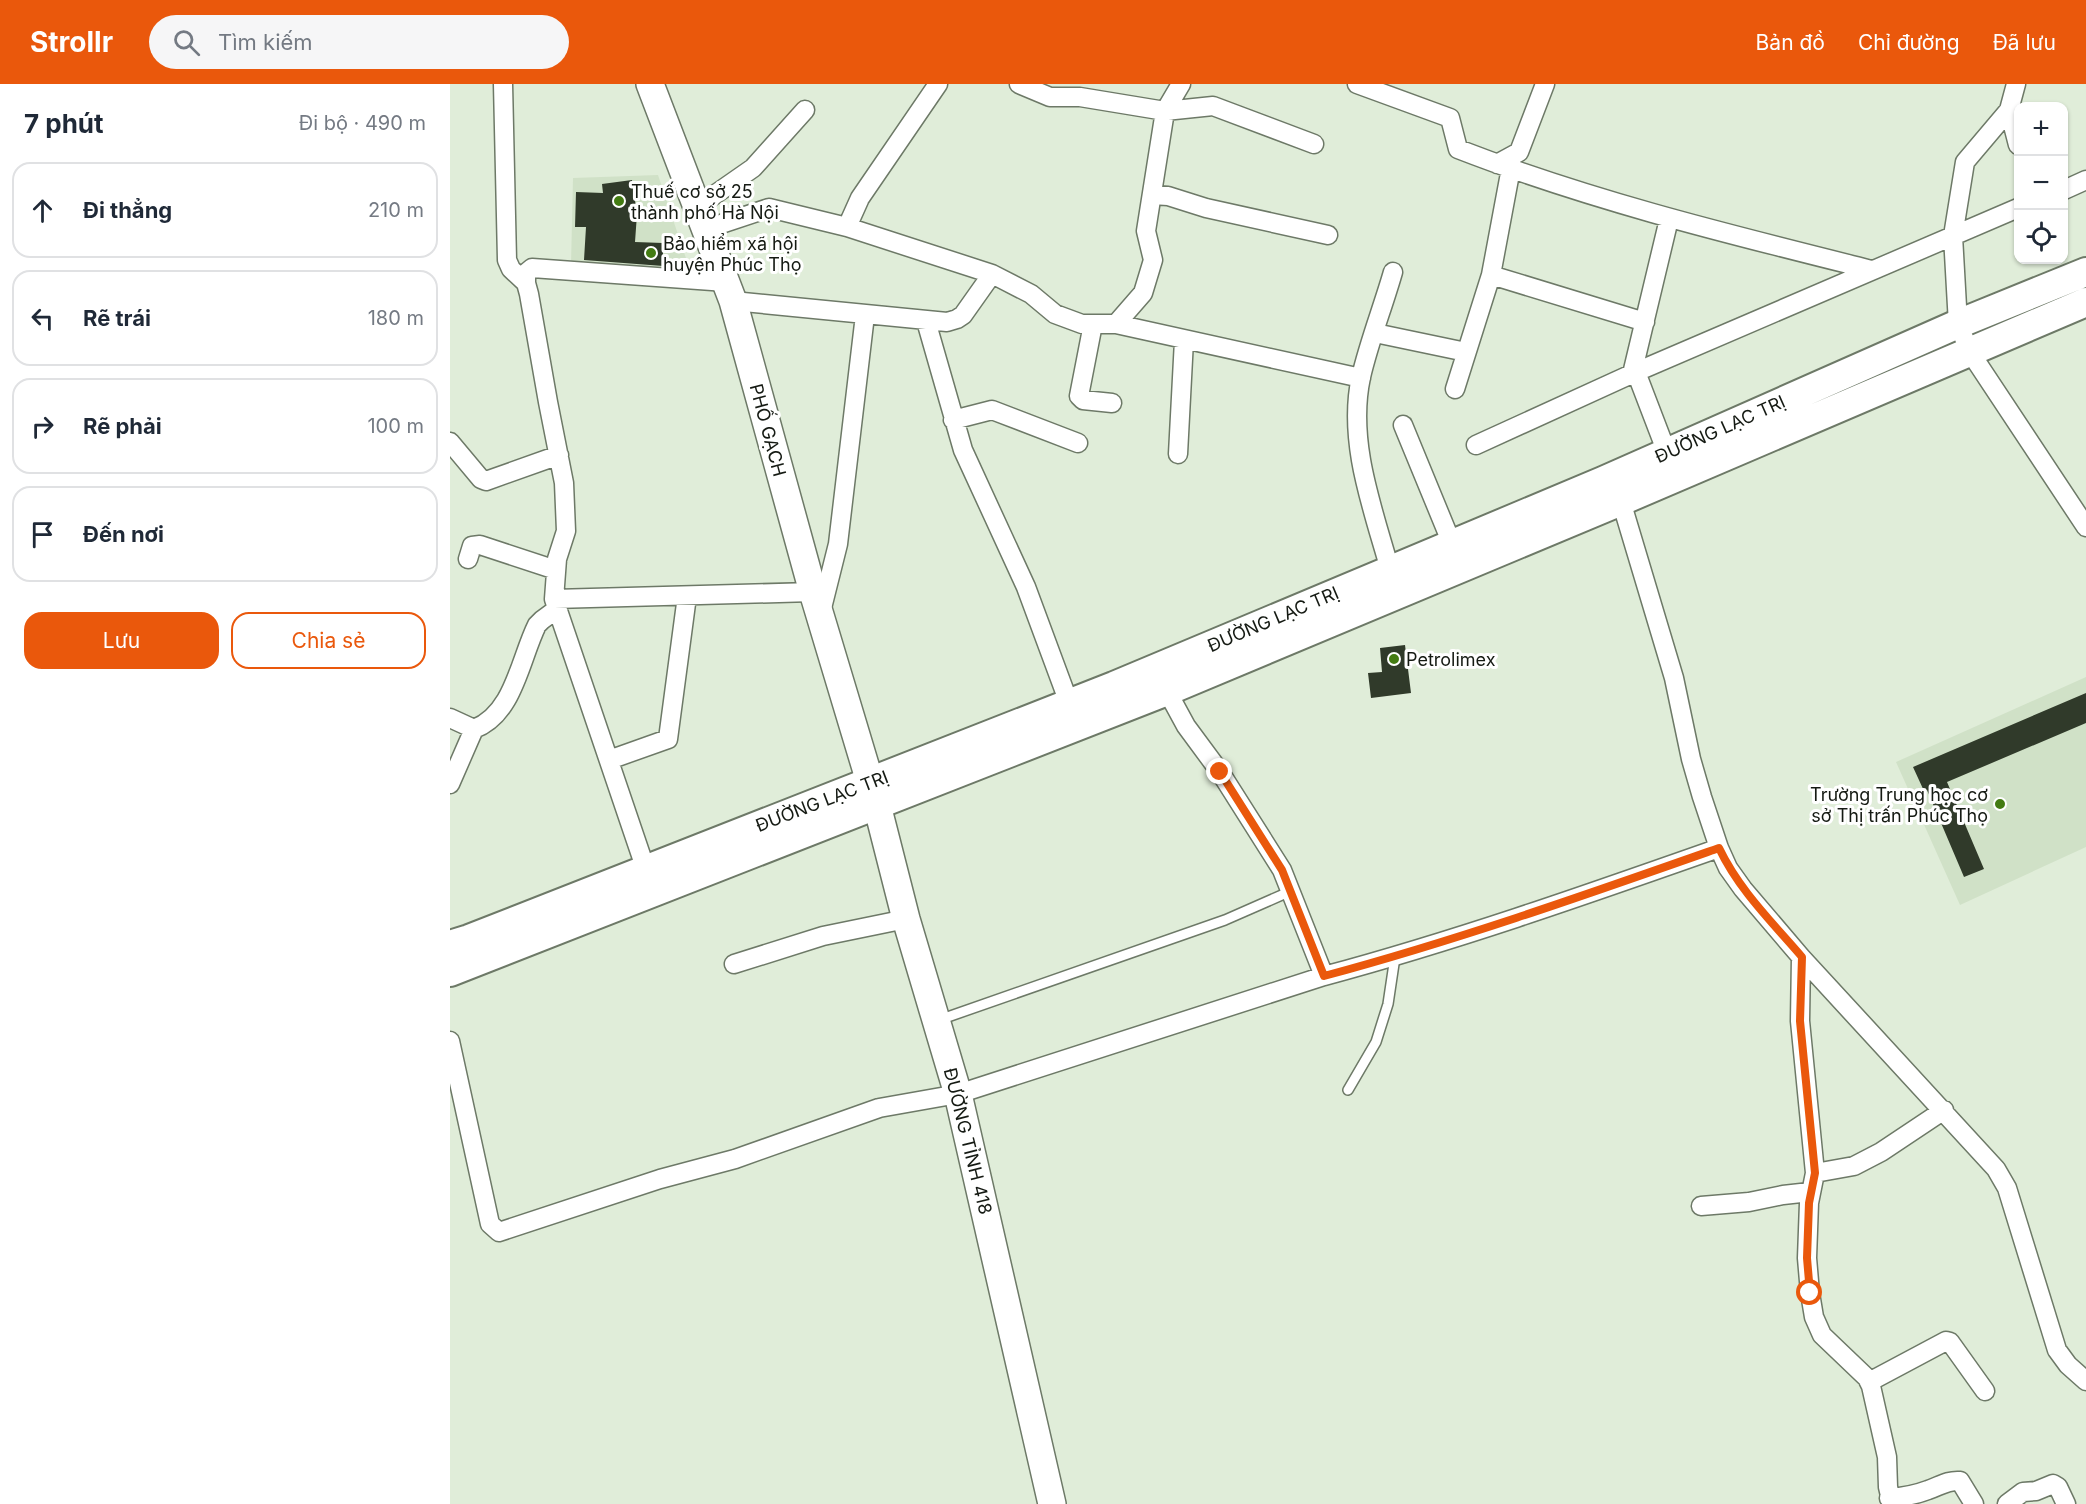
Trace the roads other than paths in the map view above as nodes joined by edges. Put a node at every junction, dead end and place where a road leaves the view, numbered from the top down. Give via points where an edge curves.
1 (503, 84) edge
2 (650, 84) edge
3 (938, 84) edge
4 (1020, 84) edge
5 (1181, 84) edge
6 (1356, 84) edge
7 (1545, 84) edge
8 (2016, 84) edge
9 (805, 110) dead end
10 (2009, 110) junction
11 (1165, 111) junction
12 (2014, 128) edge
13 (1314, 144) dead end
14 (1504, 166) junction
15 (2086, 180) edge
16 (2068, 188) edge
17 (1152, 195) junction
18 (2014, 210) edge
19 (701, 218) junction
20 (1669, 219) junction
21 (847, 227) junction
22 (1328, 235) dead end
23 (1953, 236) junction
24 (1872, 270) junction
25 (1393, 272) dead end
26 (2086, 272) edge
27 (992, 274) junction
28 (1491, 275) junction
29 (526, 283) junction
30 (729, 292) junction
31 (2086, 302) edge
32 (866, 315) junction
33 (926, 321) junction
34 (1645, 322) junction
35 (1093, 324) junction
36 (1116, 324) junction
37 (1958, 324) junction
38 (1375, 333) junction
39 (1184, 340) junction
40 (1466, 352) junction
41 (1970, 352) junction
42 (1634, 373) junction
43 (1361, 378) junction
44 (1455, 389) dead end
45 (1112, 403) dead end
46 (953, 420) junction
47 (1403, 425) dead end
48 (450, 442) edge
49 (1078, 443) dead end
50 (1476, 445) dead end
51 (1667, 453) junction
52 (1178, 454) dead end
53 (559, 455) junction
54 (1621, 501) junction
55 (2086, 527) edge
56 (1452, 544) junction
57 (468, 559) dead end
58 (556, 570) junction
59 (1390, 570) junction
60 (687, 596) junction
61 (556, 604) junction
62 (817, 604) junction
63 (1167, 691) junction
64 (1069, 703) junction
65 (450, 717) edge
66 (474, 729) junction
67 (609, 760) junction
68 (450, 784) edge
69 (873, 793) junction
70 (1719, 848) junction
71 (646, 870) junction
72 (1291, 891) junction
73 (906, 919) junction
74 (450, 945) edge
75 (1395, 957) junction
76 (1802, 957) junction
77 (734, 964) dead end
78 (450, 972) edge
79 (1324, 976) junction
80 (937, 1021) junction
81 (450, 1041) edge
82 (1348, 1090) dead end
83 (958, 1094) junction
84 (1944, 1110) junction
85 (1815, 1173) junction
86 (1810, 1192) junction
87 (1701, 1206) dead end
88 (2086, 1381) edge
89 (1869, 1382) junction
90 (1985, 1391) dead end
91 (1891, 1501) edge
92 (1052, 1504) edge
93 (1974, 1504) edge
94 (2007, 1504) edge
95 (2066, 1504) edge

1 - 29 street via 507,260
2 - 19 main road, PHỐ GẠCH
3 - 21 street via 860,198
4 - 11 street via 1050,97
5 - 11 street
6 - 14 street via 1450,118 1458,149
7 - 14 street via 1519,152
8 - 10 street
9 - 19 street
10 - 12 street
10 - 23 street via 1965,162
11 - 13 street via 1213,106
11 - 17 street
14 - 20 street
14 - 28 street
15 - 16 street
17 - 22 street
17 - 36 street via 1146,231 1153,260 1143,293
18 - 23 street
19 - 21 street via 769,208
19 - 30 main road, PHỐ GẠCH
20 - 24 street
20 - 34 street
21 - 27 street
23 - 24 street
23 - 37 street
24 - 42 street
25 - 38 street
26 - 37 highway, ĐƯỜNG LẠC TRỊ
27 - 33 street via 963,315 947,322
27 - 35 street via 1032,294 1055,314
28 - 34 street
28 - 40 street
29 - 30 street via 526,273 531,268
29 - 53 street
30 - 32 street
30 - 62 main road, PHỐ GẠCH
31 - 41 highway, ĐƯỜNG LẠC TRỊ
32 - 33 street
32 - 62 street via 838,544
33 - 46 street
34 - 42 street
35 - 36 street
35 - 45 street via 1078,396
36 - 39 street
37 - 41 street
37 - 51 highway, ĐƯỜNG LẠC TRỊ
38 - 40 street
38 - 43 street
39 - 43 street
39 - 52 street
40 - 44 street
41 - 54 highway, ĐƯỜNG LẠC TRỊ
41 - 55 street
42 - 50 street
42 - 51 street
43 - 59 street via 1358,447
46 - 49 street via 992,410
46 - 64 street via 978,487 1026,587
47 - 56 street
48 - 53 street via 486,482
51 - 56 highway, ĐƯỜNG LẠC TRỊ
53 - 58 street via 566,531
54 - 63 highway, ĐƯỜNG LẠC TRỊ
54 - 70 street
56 - 59 highway, ĐƯỜNG LẠC TRỊ
57 - 58 street via 472,546 480,544
58 - 61 street
59 - 64 highway, ĐƯỜNG LẠC TRỊ
60 - 61 street
60 - 62 street
60 - 67 street via 668,739
61 - 66 street via 537,625 502,708
61 - 67 street
62 - 69 main road, PHỐ GẠCH
63 - 69 highway, ĐƯỜNG LẠC TRỊ
63 - 72 street via 1282,870
64 - 69 highway, ĐƯỜNG LẠC TRỊ
65 - 66 street
66 - 68 street
67 - 71 street
69 - 71 highway, ĐƯỜNG LẠC TRỊ
69 - 73 main road, ĐƯỜNG TỈNH 418
69 - 78 highway, ĐƯỜNG LẠC TRỊ
70 - 75 street
70 - 76 street via 1743,890
71 - 74 highway, ĐƯỜNG LẠC TRỊ
72 - 79 street
72 - 80 lane via 1225,920
73 - 77 street via 823,936
73 - 80 main road, ĐƯỜNG TỈNH 418
75 - 79 street
75 - 82 lane via 1388,1004 1376,1042
76 - 84 street
76 - 85 street via 1800,1021
79 - 83 street
80 - 83 main road, ĐƯỜNG TỈNH 418
81 - 83 street via 490,1224 499,1232 660,1179 735,1159 879,1108
83 - 92 main road, ĐƯỜNG TỈNH 418
84 - 85 street via 1854,1166
84 - 88 street via 1996,1169 2007,1188 2057,1350
85 - 86 street
86 - 87 street
86 - 89 street via 1807,1258 1814,1317 1822,1335
89 - 90 street via 1946,1341
89 - 91 street via 1887,1457
91 - 93 street via 1948,1480 1960,1481
94 - 95 street via 2023,1492 2053,1484

